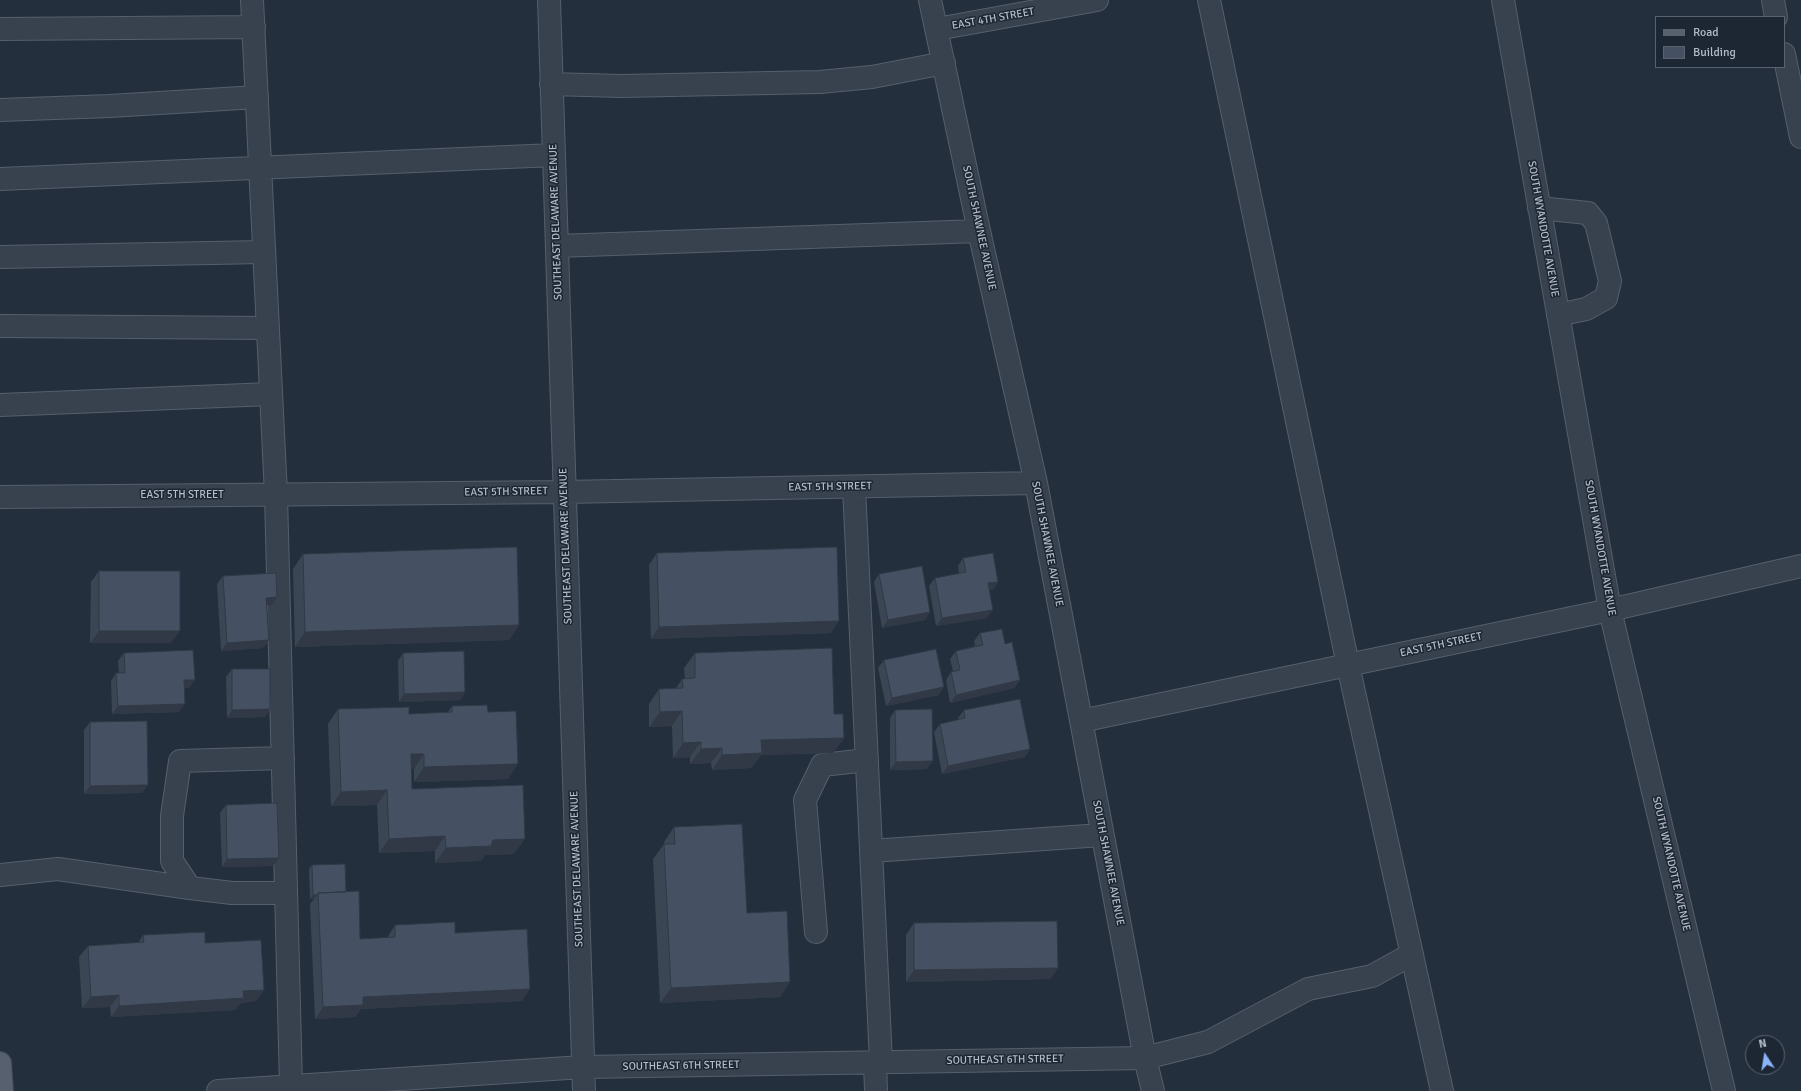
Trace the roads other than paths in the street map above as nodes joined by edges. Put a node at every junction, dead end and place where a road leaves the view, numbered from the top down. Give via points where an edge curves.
1 (252, 0) edge
2 (549, 0) edge
3 (930, 0) edge
4 (1097, 0) edge
5 (1209, 0) edge
6 (1503, 0) edge
7 (1773, 0) edge
8 (1776, 16) edge
9 (254, 27) junction
10 (937, 29) junction
11 (0, 30) edge
12 (1785, 59) edge
13 (944, 63) junction
14 (552, 84) junction
15 (257, 97) junction
16 (0, 110) edge
17 (1801, 136) edge
18 (554, 155) junction
19 (260, 167) junction
20 (0, 179) edge
21 (1540, 208) junction
22 (979, 232) junction
23 (557, 246) junction
24 (264, 252) junction
25 (0, 257) edge
26 (1558, 314) junction
27 (0, 326) edge
28 (268, 328) junction
29 (271, 394) junction
30 (0, 405) edge
31 (1036, 483) junction
32 (854, 486) junction
33 (564, 492) junction
34 (276, 495) junction
35 (0, 497) edge
36 (1801, 566) edge
37 (1610, 610) junction
38 (1348, 665) junction
39 (1081, 721) junction
40 (283, 758) junction
41 (867, 760) junction
42 (1102, 835) junction
43 (871, 851) junction
44 (0, 875) edge
45 (190, 888) junction
46 (286, 893) junction
47 (816, 932) dead end
48 (1412, 954) junction
49 (1145, 1058) junction
50 (878, 1062) junction
51 (0, 1063) edge
52 (583, 1067) junction
53 (296, 1088) edge
54 (2, 1091) edge
55 (218, 1091) edge
56 (584, 1091) edge
57 (876, 1091) edge
58 (1153, 1091) edge
59 (1442, 1091) edge
60 (1724, 1091) edge

1 - 9 street
2 - 14 street, SOUTHEAST DELAWARE AVENUE
3 - 10 street, SOUTH SHAWNEE AVENUE
4 - 10 street, EAST 4TH STREET
5 - 38 street
6 - 21 street, SOUTH WYANDOTTE AVENUE
7 - 8 street
9 - 11 street
9 - 15 street
10 - 13 street, SOUTH SHAWNEE AVENUE
12 - 17 street
13 - 14 street via 872,77 820,82 621,86
13 - 22 street, SOUTH SHAWNEE AVENUE
14 - 18 street, SOUTHEAST DELAWARE AVENUE
15 - 16 street
15 - 19 street
18 - 19 street
18 - 23 street, SOUTHEAST DELAWARE AVENUE
19 - 20 street
19 - 24 street
21 - 26 street, SOUTH WYANDOTTE AVENUE
21 - 26 street via 1588,212 1596,223 1610,281 1606,298 1586,309
22 - 23 street
22 - 31 street, SOUTH SHAWNEE AVENUE
23 - 33 street, SOUTHEAST DELAWARE AVENUE
24 - 25 street
24 - 28 street
26 - 37 street, SOUTH WYANDOTTE AVENUE
27 - 28 street
28 - 29 street
29 - 30 street
29 - 34 street
31 - 32 street, EAST 5TH STREET
31 - 39 street, SOUTH SHAWNEE AVENUE
32 - 33 street, EAST 5TH STREET
32 - 41 street
33 - 34 street, EAST 5TH STREET
33 - 52 street, SOUTHEAST DELAWARE AVENUE
34 - 35 street, EAST 5TH STREET
34 - 40 street
36 - 37 street, EAST 5TH STREET
37 - 38 street, EAST 5TH STREET
37 - 60 street, SOUTH WYANDOTTE AVENUE
38 - 39 street, EAST 5TH STREET
38 - 48 street
39 - 42 street, SOUTH SHAWNEE AVENUE
40 - 45 street via 180,761 172,816 172,862
40 - 46 street
41 - 43 street
41 - 47 street via 822,765 805,800
42 - 43 street
42 - 49 street, SOUTH SHAWNEE AVENUE
43 - 50 street
44 - 45 street via 58,869
45 - 46 street via 232,893
46 - 53 street
48 - 49 street, SOUTHEAST 6TH STREET via 1372,976 1308,989 1208,1042
48 - 59 street
49 - 50 street, SOUTHEAST 6TH STREET
49 - 58 street, SOUTH SHAWNEE AVENUE
50 - 52 street, SOUTHEAST 6TH STREET
50 - 57 street
51 - 54 main road
52 - 53 street, SOUTHEAST 6TH STREET
52 - 56 street, SOUTHEAST DELAWARE AVENUE
53 - 55 street, SOUTHEAST 6TH STREET

